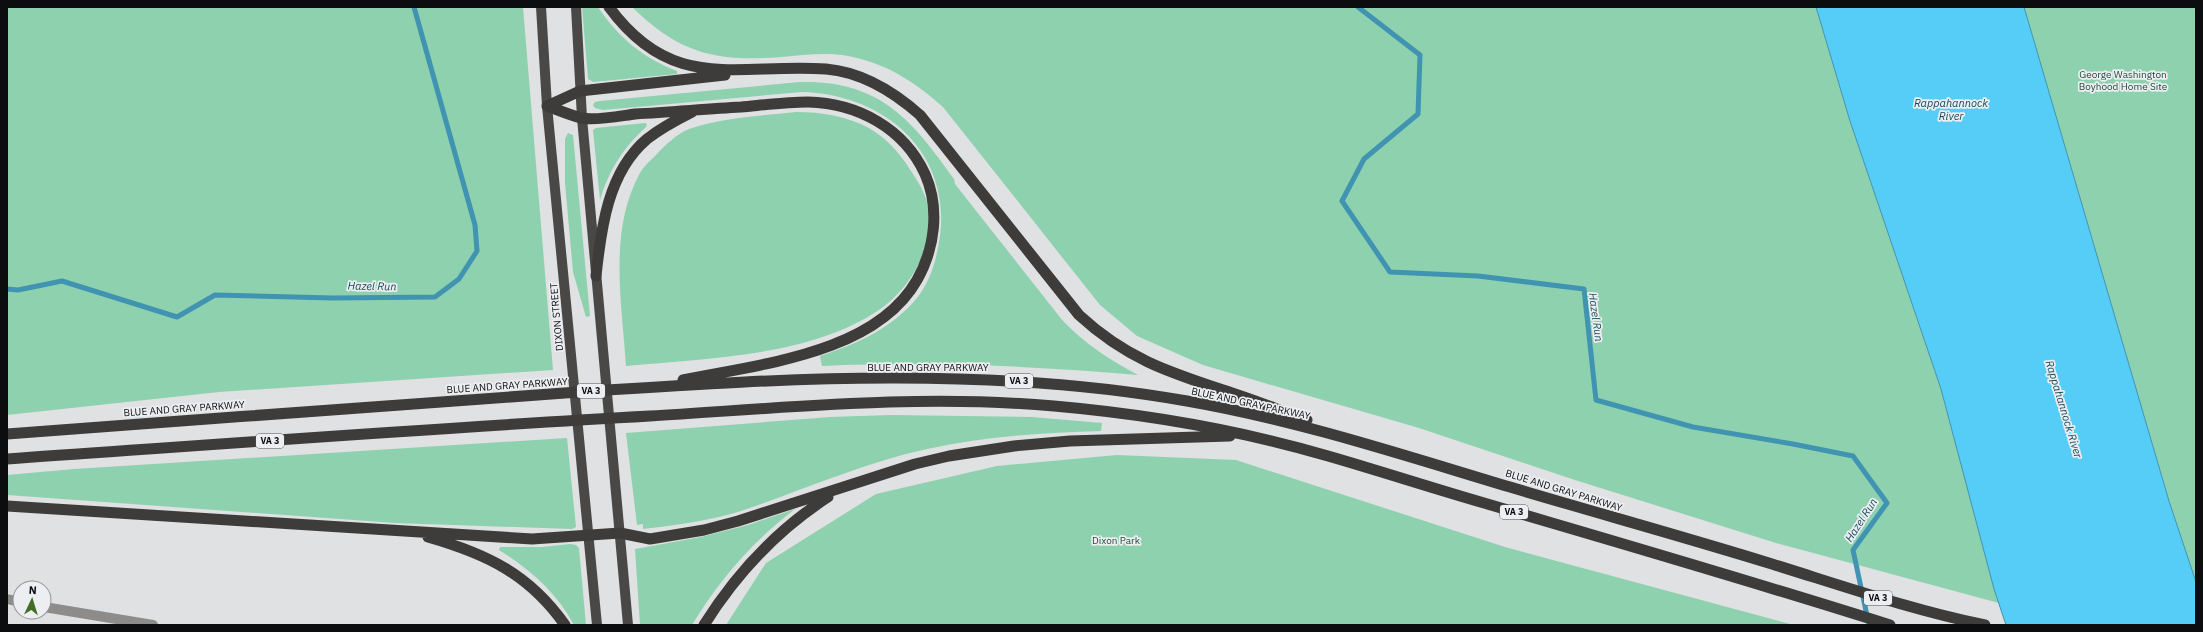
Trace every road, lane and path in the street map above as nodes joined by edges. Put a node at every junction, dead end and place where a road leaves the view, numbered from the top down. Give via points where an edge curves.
1 (541, 7) edge
2 (576, 7) edge
3 (608, 7) edge
4 (755, 70) junction
5 (580, 92) junction
6 (548, 106) junction
7 (696, 110) junction
8 (582, 118) junction
9 (596, 276) junction
10 (651, 387) junction
11 (7, 434) edge
12 (1249, 436) junction
13 (1381, 448) junction
14 (7, 459) edge
15 (841, 488) junction
16 (7, 506) edge
17 (398, 531) junction
18 (620, 533) junction
19 (589, 535) junction
20 (52, 608) edge
21 (153, 625) edge
22 (565, 625) edge
23 (597, 625) edge
24 (628, 625) edge
25 (704, 625) edge
26 (1890, 625) edge
27 (1986, 625) edge

1 - 6 main road, DIXON STREET
2 - 5 main road
3 - 4 highway via 629,32 652,50 673,60 695,67 718,70
4 - 5 highway
4 - 13 highway via 827,69 857,76 881,87 904,101 920,115 1079,316 1122,350 1150,364
5 - 6 highway
5 - 8 main road
6 - 8 highway
6 - 19 main road, DIXON STREET
7 - 8 highway
7 - 9 highway via 665,126 647,140 634,152 618,176 599,246
7 - 10 highway via 808,102 839,106 874,119 898,136 920,164 929,183 934,204 934,227 930,250 922,271 910,291 899,306 864,330 837,344 808,353
8 - 9 main road
9 - 18 main road
10 - 11 highway, BLUE AND GRAY PARKWAY / VA 3
10 - 13 highway, BLUE AND GRAY PARKWAY / VA 3 via 891,378 1031,382 1185,400 1261,415
12 - 14 highway, VA 3 via 1055,406 992,402 890,401 533,422
12 - 15 highway via 1070,441 1014,446 915,464
12 - 26 highway, VA 3 via 1326,455 1779,589
13 - 27 highway, BLUE AND GRAY PARKWAY / VA 3 via 1868,595
15 - 18 highway via 704,530 650,539
15 - 25 highway via 789,525 760,552 734,582
16 - 17 highway
17 - 19 highway via 532,539
17 - 22 highway via 452,544 484,557 521,577 552,606
18 - 19 highway
18 - 24 main road
19 - 23 main road, DIXON STREET
20 - 21 street

